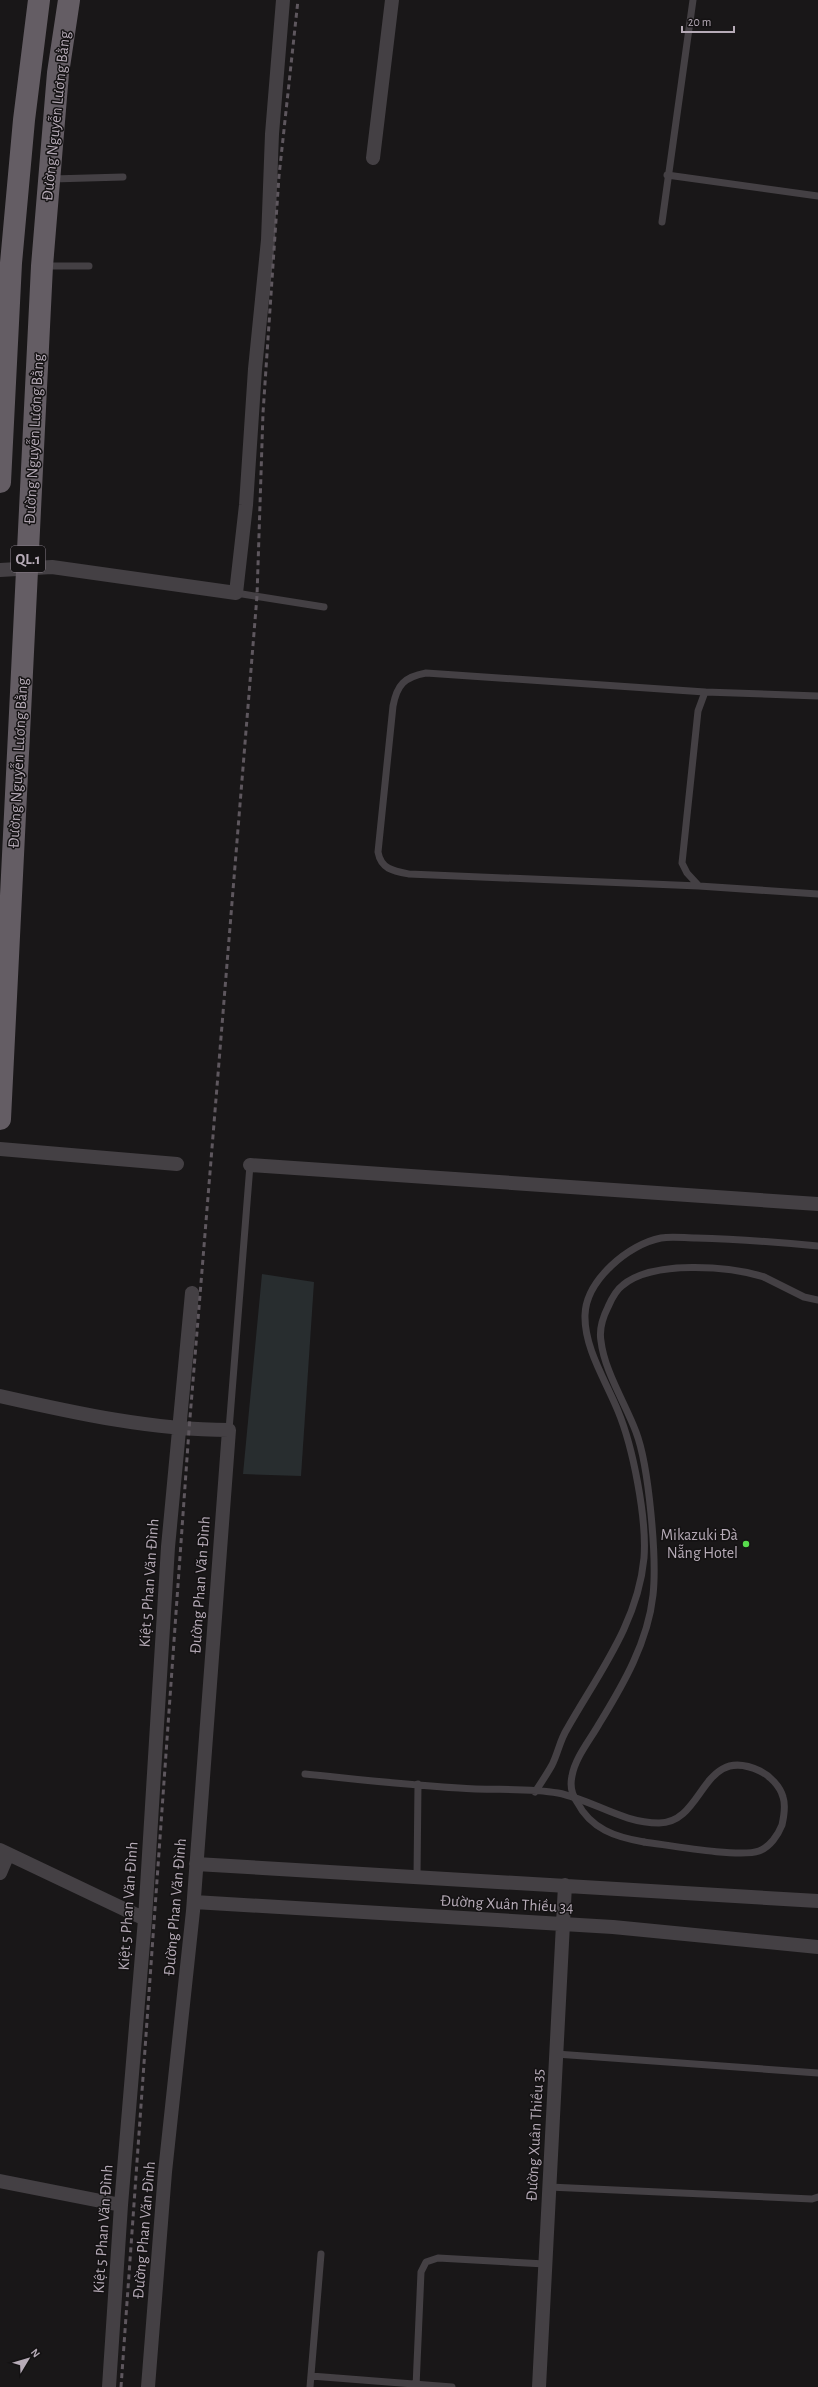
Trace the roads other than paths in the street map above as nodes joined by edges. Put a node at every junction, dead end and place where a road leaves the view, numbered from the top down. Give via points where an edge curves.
1 (38, 0) edge
2 (69, 0) edge
3 (284, 0) edge
4 (392, 0) edge
5 (693, 0) edge
6 (373, 158) dead end
7 (667, 175) junction
8 (123, 177) dead end
9 (48, 179) junction
10 (818, 196) edge
11 (662, 222) dead end
12 (42, 266) junction
13 (89, 266) dead end
14 (0, 476) edge
15 (28, 569) junction
16 (0, 570) edge
17 (236, 593) junction
18 (324, 607) dead end
19 (705, 692) junction
20 (818, 696) edge
21 (699, 886) junction
22 (818, 894) edge
23 (0, 1119) edge
24 (0, 1149) edge
25 (177, 1164) dead end
26 (250, 1166) joint
27 (818, 1204) edge
28 (818, 1246) edge
29 (192, 1293) dead end
30 (818, 1300) edge
31 (0, 1396) edge
32 (178, 1428) junction
33 (229, 1430) junction
34 (305, 1774) dead end
35 (418, 1784) junction
36 (535, 1792) junction
37 (4, 1852) edge
38 (196, 1864) junction
39 (0, 1873) edge
40 (417, 1877) junction
41 (565, 1885) junction
42 (818, 1901) edge
43 (194, 1902) junction
44 (145, 1919) junction
45 (563, 1924) junction
46 (818, 1947) edge
47 (556, 2054) junction
48 (818, 2073) edge
49 (0, 2181) edge
50 (549, 2187) junction
51 (818, 2197) edge
52 (121, 2205) junction
53 (321, 2254) dead end
54 (545, 2264) junction
55 (311, 2376) junction
56 (416, 2386) edge
57 (109, 2387) edge
58 (148, 2387) edge
59 (310, 2387) edge
60 (452, 2387) edge
61 (539, 2387) edge

1 - 14 highway, Đường Nguyễn Lương Bằng via 11,263
2 - 9 highway, Đường Nguyễn Lương Bằng / QL.1 via 58,74
3 - 17 street via 272,134 268,240 255,369 246,505
4 - 6 street
5 - 7 lane
7 - 10 lane
7 - 11 lane
8 - 9 lane
9 - 12 highway, Đường Nguyễn Lương Bằng / QL.1
12 - 13 lane
12 - 15 highway, Đường Nguyễn Lương Bằng / QL.1
15 - 16 street
15 - 17 street via 52,567
15 - 23 highway, Đường Nguyễn Lương Bằng / QL.1
17 - 18 lane
19 - 20 lane
19 - 21 lane via 698,711 682,863
19 - 21 lane via 426,673 405,679 398,686 393,706 378,852 385,867 409,874
21 - 22 lane
24 - 25 street
26 - 27 street
26 - 33 lane
28 - 36 lane via 731,1238 661,1238 631,1249 608,1268 591,1294 585,1313 587,1336 628,1443 642,1519 644,1558 638,1591 628,1622 596,1683 566,1730 552,1765
29 - 32 street, Kiệt 5 Phan Văn Đình
30 - 36 lane, bridge via 804,1297 764,1277 744,1271 688,1268 650,1273 623,1285 610,1302 603,1320 600,1341 637,1435 645,1470 653,1552 653,1595 645,1635 621,1686 581,1754 572,1776 572,1794 583,1815 599,1829 621,1838 702,1850 759,1851 779,1832 784,1818 782,1792 766,1774 751,1767 736,1766 722,1769 705,1783 683,1815 660,1823 627,1819 558,1793
31 - 32 street via 62,1410
32 - 33 street
32 - 44 street, Kiệt 5 Phan Văn Đình via 168,1546
33 - 38 street, Đường Phan Văn Đình
34 - 35 lane
35 - 36 lane
35 - 40 lane
37 - 39 street
37 - 44 street
38 - 40 street, Đường Xuân Thiều 34
38 - 43 street, Đường Phan Văn Đình
40 - 41 street, Đường Xuân Thiều 34
41 - 42 street, Đường Xuân Thiều 34
41 - 45 street, Đường Xuân Thiều 35
43 - 45 street, Đường Xuân Thiều 34
43 - 58 street, Đường Phan Văn Đình via 165,2172
44 - 52 street, Kiệt 5 Phan Văn Đình
45 - 46 street, Đường Xuân Thiều 34
45 - 47 street, Đường Xuân Thiều 35
47 - 48 lane
47 - 50 street, Đường Xuân Thiều 35
49 - 52 street
50 - 51 lane via 812,2199
50 - 54 street, Đường Xuân Thiều 35
52 - 57 street, Kiệt 5 Phan Văn Đình
53 - 55 lane
54 - 56 lane via 438,2258 426,2262 421,2272
54 - 61 street, Đường Xuân Thiều 35
55 - 56 lane
55 - 59 lane
56 - 60 lane

